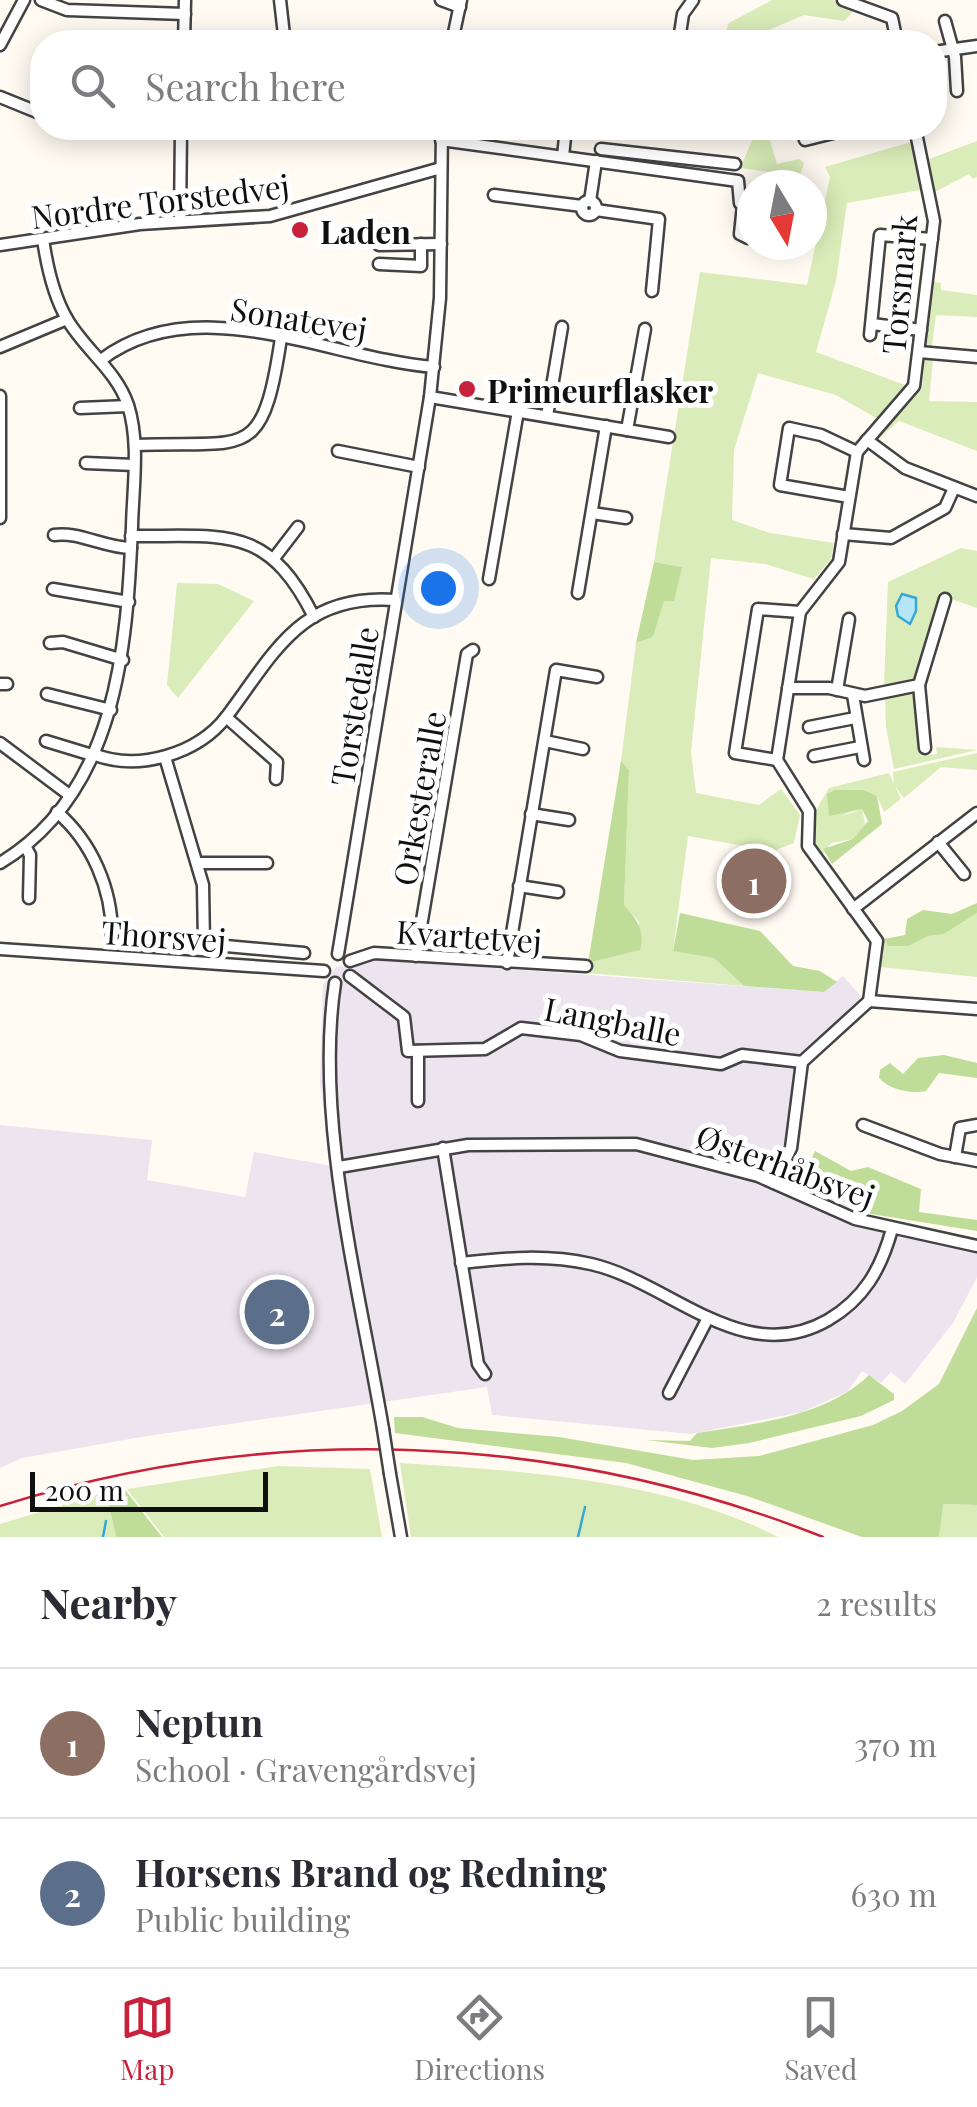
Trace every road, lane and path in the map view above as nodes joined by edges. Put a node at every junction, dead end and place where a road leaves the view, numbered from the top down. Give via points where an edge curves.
1 (24, 0) edge
2 (41, 0) edge
3 (185, 0) edge
4 (280, 0) edge
5 (441, 0) edge
6 (692, 0) edge
7 (843, 0) edge
8 (461, 3) edge
9 (185, 14) junction
10 (945, 21) dead end
11 (184, 30) edge
12 (284, 30) edge
13 (455, 30) edge
14 (680, 30) edge
15 (894, 30) edge
16 (0, 46) edge
17 (977, 46) edge
18 (954, 49) junction
19 (947, 50) edge
20 (957, 91) dead end
21 (0, 97) edge
22 (30, 109) edge
23 (181, 140) edge
24 (441, 140) joint
25 (565, 140) edge
26 (917, 140) edge
27 (598, 155) junction
28 (564, 156) junction
29 (620, 158) junction
30 (678, 158) junction
31 (712, 162) junction
32 (735, 164) dead end
33 (440, 168) junction
34 (677, 172) junction
35 (710, 177) junction
36 (737, 182) edge
37 (494, 196) dead end
38 (589, 206) junction
39 (180, 221) junction
40 (932, 239) junction
41 (43, 240) junction
42 (379, 244) dead end
43 (420, 244) junction
44 (441, 244) junction
45 (0, 245) edge
46 (379, 264) dead end
47 (652, 292) dead end
48 (67, 319) junction
49 (562, 327) dead end
50 (644, 329) dead end
51 (921, 330) junction
52 (281, 338) junction
53 (0, 347) edge
54 (919, 352) junction
55 (977, 358) edge
56 (102, 360) junction
57 (434, 368) junction
58 (0, 396) edge
59 (430, 397) junction
60 (128, 406) junction
61 (80, 408) dead end
62 (518, 412) junction
63 (547, 416) junction
64 (606, 426) junction
65 (627, 430) junction
66 (669, 436) dead end
67 (867, 440) junction
68 (135, 444) junction
69 (338, 451) dead end
70 (856, 452) junction
71 (1, 455) edge
72 (86, 463) dead end
73 (134, 465) junction
74 (419, 467) junction
75 (954, 488) junction
76 (977, 496) edge
77 (850, 497) junction
78 (592, 514) junction
79 (0, 518) edge
80 (626, 518) dead end
81 (298, 527) dead end
82 (843, 534) junction
83 (54, 535) dead end
84 (131, 536) junction
85 (131, 548) junction
86 (275, 558) junction
87 (490, 580) dead end
88 (52, 589) dead end
89 (578, 592) dead end
90 (945, 599) dead end
91 (396, 600) junction
92 (128, 602) junction
93 (800, 612) junction
94 (314, 617) junction
95 (849, 618) dead end
96 (50, 643) dead end
97 (473, 650) dead end
98 (124, 660) junction
99 (597, 677) dead end
100 (919, 685) junction
101 (788, 688) junction
102 (837, 690) junction
103 (48, 694) dead end
104 (853, 695) junction
105 (111, 710) junction
106 (226, 717) junction
107 (854, 718) junction
108 (808, 727) dead end
109 (46, 741) dead end
110 (544, 741) junction
111 (0, 743) edge
112 (860, 747) junction
113 (925, 748) dead end
114 (582, 749) dead end
115 (93, 754) junction
116 (165, 756) junction
117 (814, 756) dead end
118 (777, 760) junction
119 (864, 760) dead end
120 (276, 780) dead end
121 (68, 794) junction
122 (58, 812) junction
123 (977, 813) edge
124 (531, 814) junction
125 (569, 820) dead end
126 (938, 842) junction
127 (26, 846) junction
128 (0, 863) edge
129 (197, 863) junction
130 (267, 863) dead end
131 (964, 874) dead end
132 (519, 886) junction
133 (558, 892) dead end
134 (29, 898) dead end
135 (854, 909) junction
136 (112, 936) dead end
137 (0, 949) edge
138 (304, 953) dead end
139 (338, 954) junction
140 (416, 956) junction
141 (350, 961) junction
142 (506, 962) junction
143 (586, 966) dead end
144 (324, 970) junction
145 (350, 976) junction
146 (335, 983) junction
147 (869, 1001) junction
148 (977, 1009) edge
149 (418, 1051) junction
150 (802, 1062) junction
151 (418, 1101) dead end
152 (863, 1125) dead end
153 (977, 1125) edge
154 (443, 1148) junction
155 (955, 1157) junction
156 (977, 1160) edge
157 (340, 1167) junction
158 (774, 1182) junction
159 (892, 1229) junction
160 (977, 1246) edge
161 (461, 1264) junction
162 (708, 1318) junction
163 (485, 1374) dead end
164 (669, 1393) dead end
165 (400, 1537) edge

1 - 16 street
2 - 9 street via 66,10
3 - 9 street
4 - 12 street
5 - 8 street
6 - 14 street
7 - 15 street via 892,18
8 - 13 street
9 - 11 street
10 - 18 street
17 - 18 street
18 - 19 street
18 - 20 street
21 - 22 street
23 - 39 street
24 - 28 street
24 - 33 street, Torstedalle
25 - 28 street
26 - 40 street, Torsmark
27 - 28 street
27 - 29 street
27 - 38 street
29 - 30 street
29 - 34 street
30 - 31 street
30 - 34 street
31 - 32 street
31 - 35 street
33 - 39 street, Nordre Torstedvej via 270,216
33 - 44 street, Torstedalle
34 - 35 street
35 - 36 street
37 - 38 street
38 - 47 street via 658,219
39 - 41 street, Nordre Torstedvej
40 - 51 street, Torsmark
40 - 51 street via 880,235 871,330
41 - 45 street, Nordre Torstedvej
41 - 48 street
42 - 43 street
43 - 44 street
43 - 46 street via 421,266
44 - 57 street, Torstedalle
48 - 53 street
48 - 56 street
49 - 63 street
50 - 65 street
51 - 54 street, Torsmark
52 - 56 street, Sonatevej via 186,331 131,342
52 - 57 street, Sonatevej
52 - 68 street via 266,412 252,434 227,442
54 - 55 street
54 - 67 street, Torsmark via 914,386
56 - 60 street
57 - 59 street, Torstedalle
58 - 71 street
59 - 62 street
59 - 74 street, Torstedalle
60 - 61 street
60 - 68 street
62 - 63 street
62 - 87 street
63 - 64 street
64 - 65 street
64 - 78 street
65 - 66 street
67 - 70 street
67 - 75 street via 892,461
68 - 73 street
69 - 74 street
70 - 77 street
70 - 77 street via 789,428 780,485
71 - 79 street
72 - 73 street
73 - 84 street
74 - 91 street, Torstedalle
75 - 76 street
75 - 82 street via 945,508 891,538
77 - 82 street
78 - 80 street
78 - 89 street
81 - 86 street
82 - 93 street via 839,562
83 - 85 street
84 - 85 street
84 - 86 street via 234,539
85 - 92 street
86 - 94 street
88 - 92 street
90 - 100 street
91 - 94 street via 346,605
91 - 139 street, Torstedalle
92 - 98 street
93 - 101 street
93 - 118 street via 762,606 735,753
94 - 106 street via 267,656
95 - 102 street
96 - 98 street
97 - 140 street, Orkesteralle via 467,654
98 - 105 street
99 - 110 street via 556,670
100 - 104 street
100 - 113 street
101 - 102 street
101 - 118 street
102 - 104 street
103 - 105 street
104 - 107 street
105 - 115 street
106 - 116 street via 201,739
106 - 120 street via 277,762
107 - 108 street
107 - 112 street
109 - 115 street
110 - 114 street
110 - 124 street
111 - 121 street
112 - 117 street
112 - 119 street
115 - 116 street via 126,761
115 - 121 street
116 - 129 street
118 - 135 street via 808,812 808,846
121 - 122 street
122 - 127 street
122 - 136 street via 100,874
123 - 126 street
124 - 125 street
124 - 132 street
126 - 131 street
126 - 135 street
127 - 128 street
127 - 134 street
129 - 130 street
129 - 138 street via 204,944
132 - 133 street
132 - 142 street
135 - 147 street via 877,940
137 - 144 street, Thorsvej
139 - 141 street
139 - 144 street
140 - 141 street, Kvartetvej via 368,954
140 - 142 street, Kvartetvej
141 - 145 street
142 - 143 street, Kvartetvej
144 - 146 street
145 - 146 street
145 - 149 street via 404,1017 408,1051
146 - 157 street via 328,1079
147 - 148 street
147 - 150 street
149 - 150 street, Langballe via 485,1049 521,1028 581,1036 620,1051 711,1062 742,1054
149 - 151 street
150 - 158 street via 791,1148
152 - 155 street
153 - 155 street via 960,1128
154 - 157 street, Østerhåbsvej
154 - 158 street, Østerhåbsvej via 636,1144
154 - 161 street
155 - 156 street
157 - 165 street, bridge
158 - 159 street, Østerhåbsvej
159 - 160 street, Østerhåbsvej
159 - 162 street via 872,1280 850,1306 821,1324 752,1334
161 - 162 street via 516,1256 592,1264
161 - 163 street
162 - 164 street

